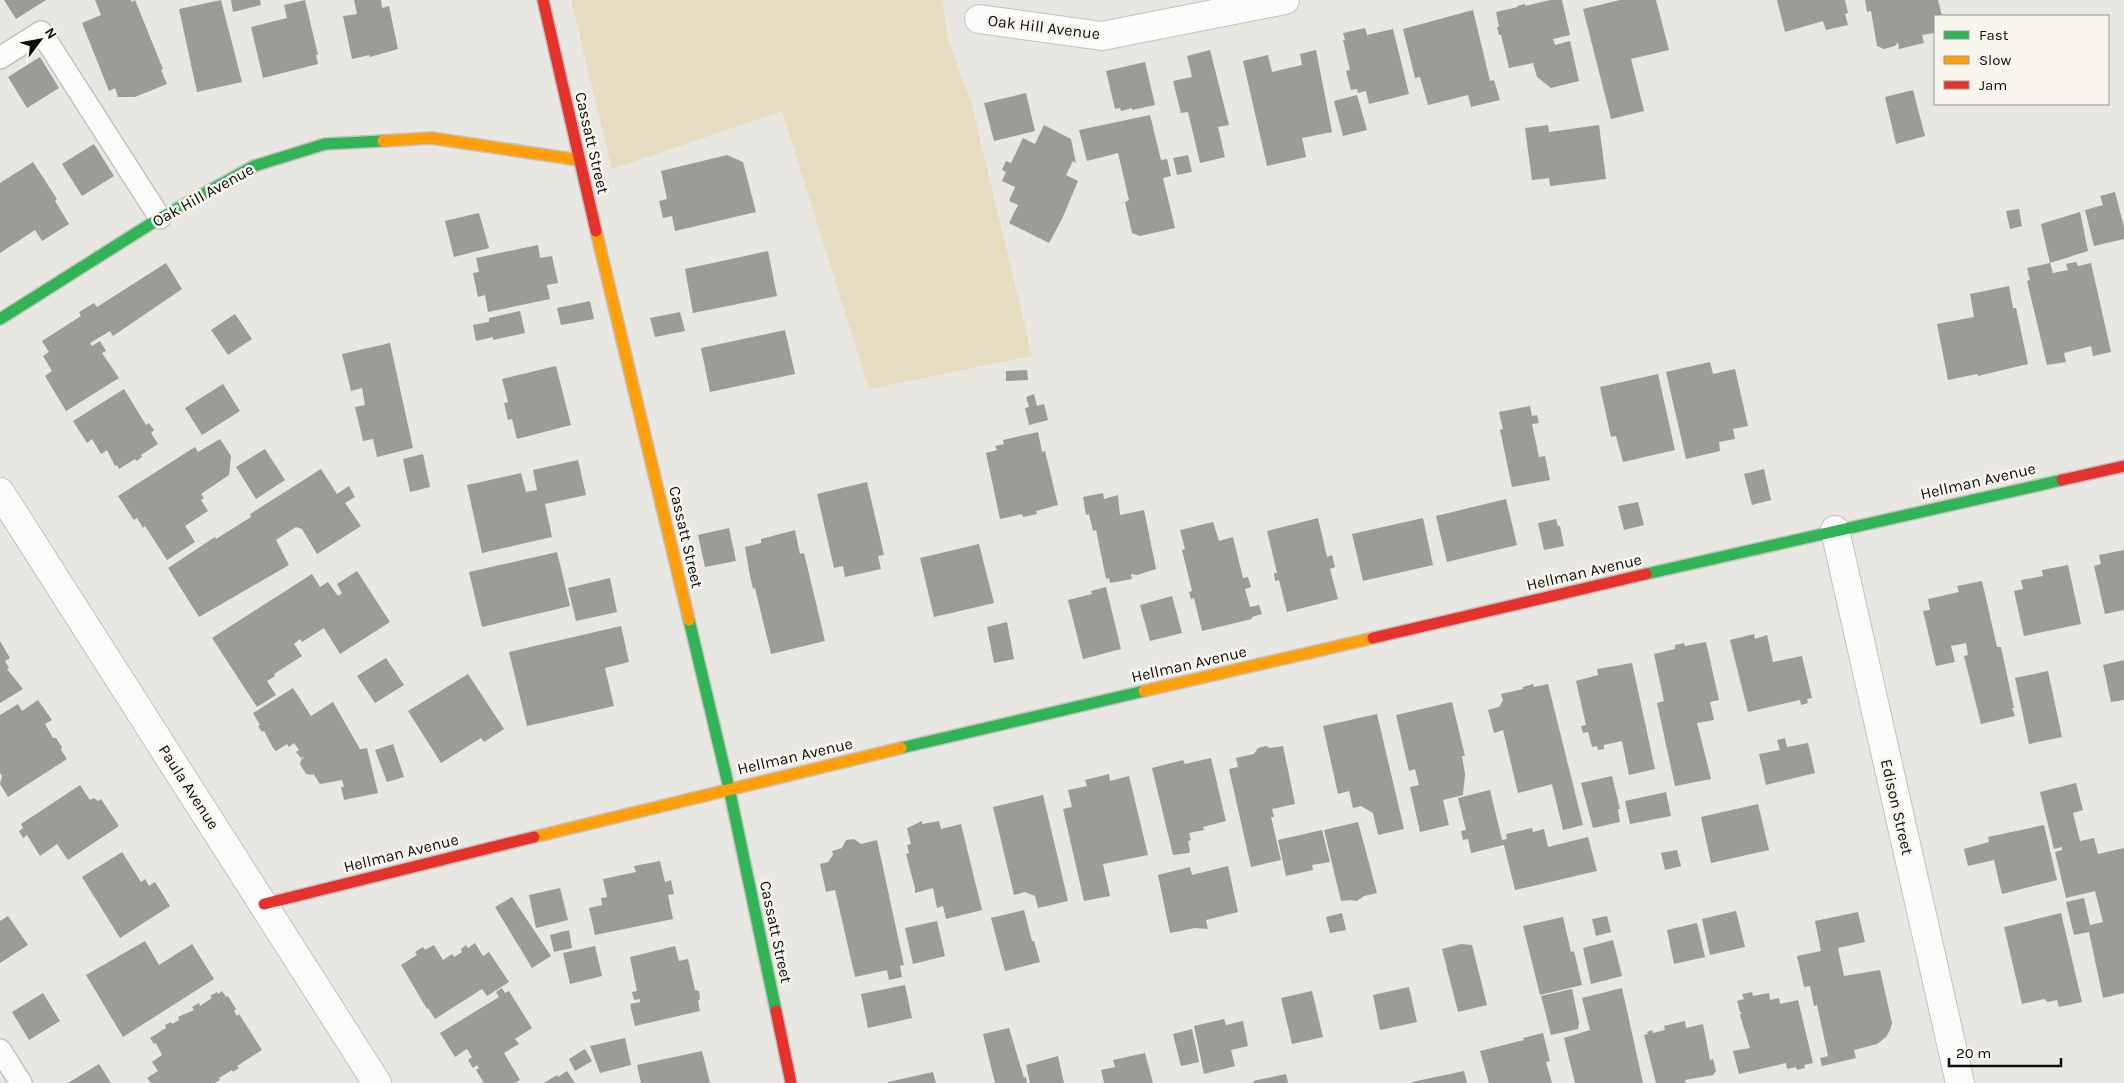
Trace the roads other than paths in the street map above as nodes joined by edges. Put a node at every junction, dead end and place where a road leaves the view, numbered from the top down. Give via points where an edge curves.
1 (543, 0) edge
2 (1285, 0) edge
3 (979, 19) dead end
4 (0, 58) edge
5 (579, 160) junction
6 (160, 218) junction
7 (0, 319) edge
8 (2124, 466) edge
9 (0, 492) edge
10 (1835, 530) junction
11 (729, 788) junction
12 (264, 904) junction
13 (0, 1050) edge
14 (20, 1083) edge
15 (378, 1083) edge
16 (791, 1083) edge
17 (1960, 1083) edge

1 - 5 street, Cassatt Street
2 - 3 street, Oak Hill Avenue via 1102,36
4 - 6 lane via 42,32
5 - 6 street, Oak Hill Avenue via 431,138 325,144 254,166
5 - 11 street, Cassatt Street
6 - 7 street, Oak Hill Avenue
8 - 10 street, Hellman Avenue
9 - 12 street, Paula Avenue
10 - 11 street, Hellman Avenue
10 - 17 street, Edison Street
11 - 12 street, Hellman Avenue
11 - 16 street, Cassatt Street
12 - 15 street, Paula Avenue
13 - 14 lane

